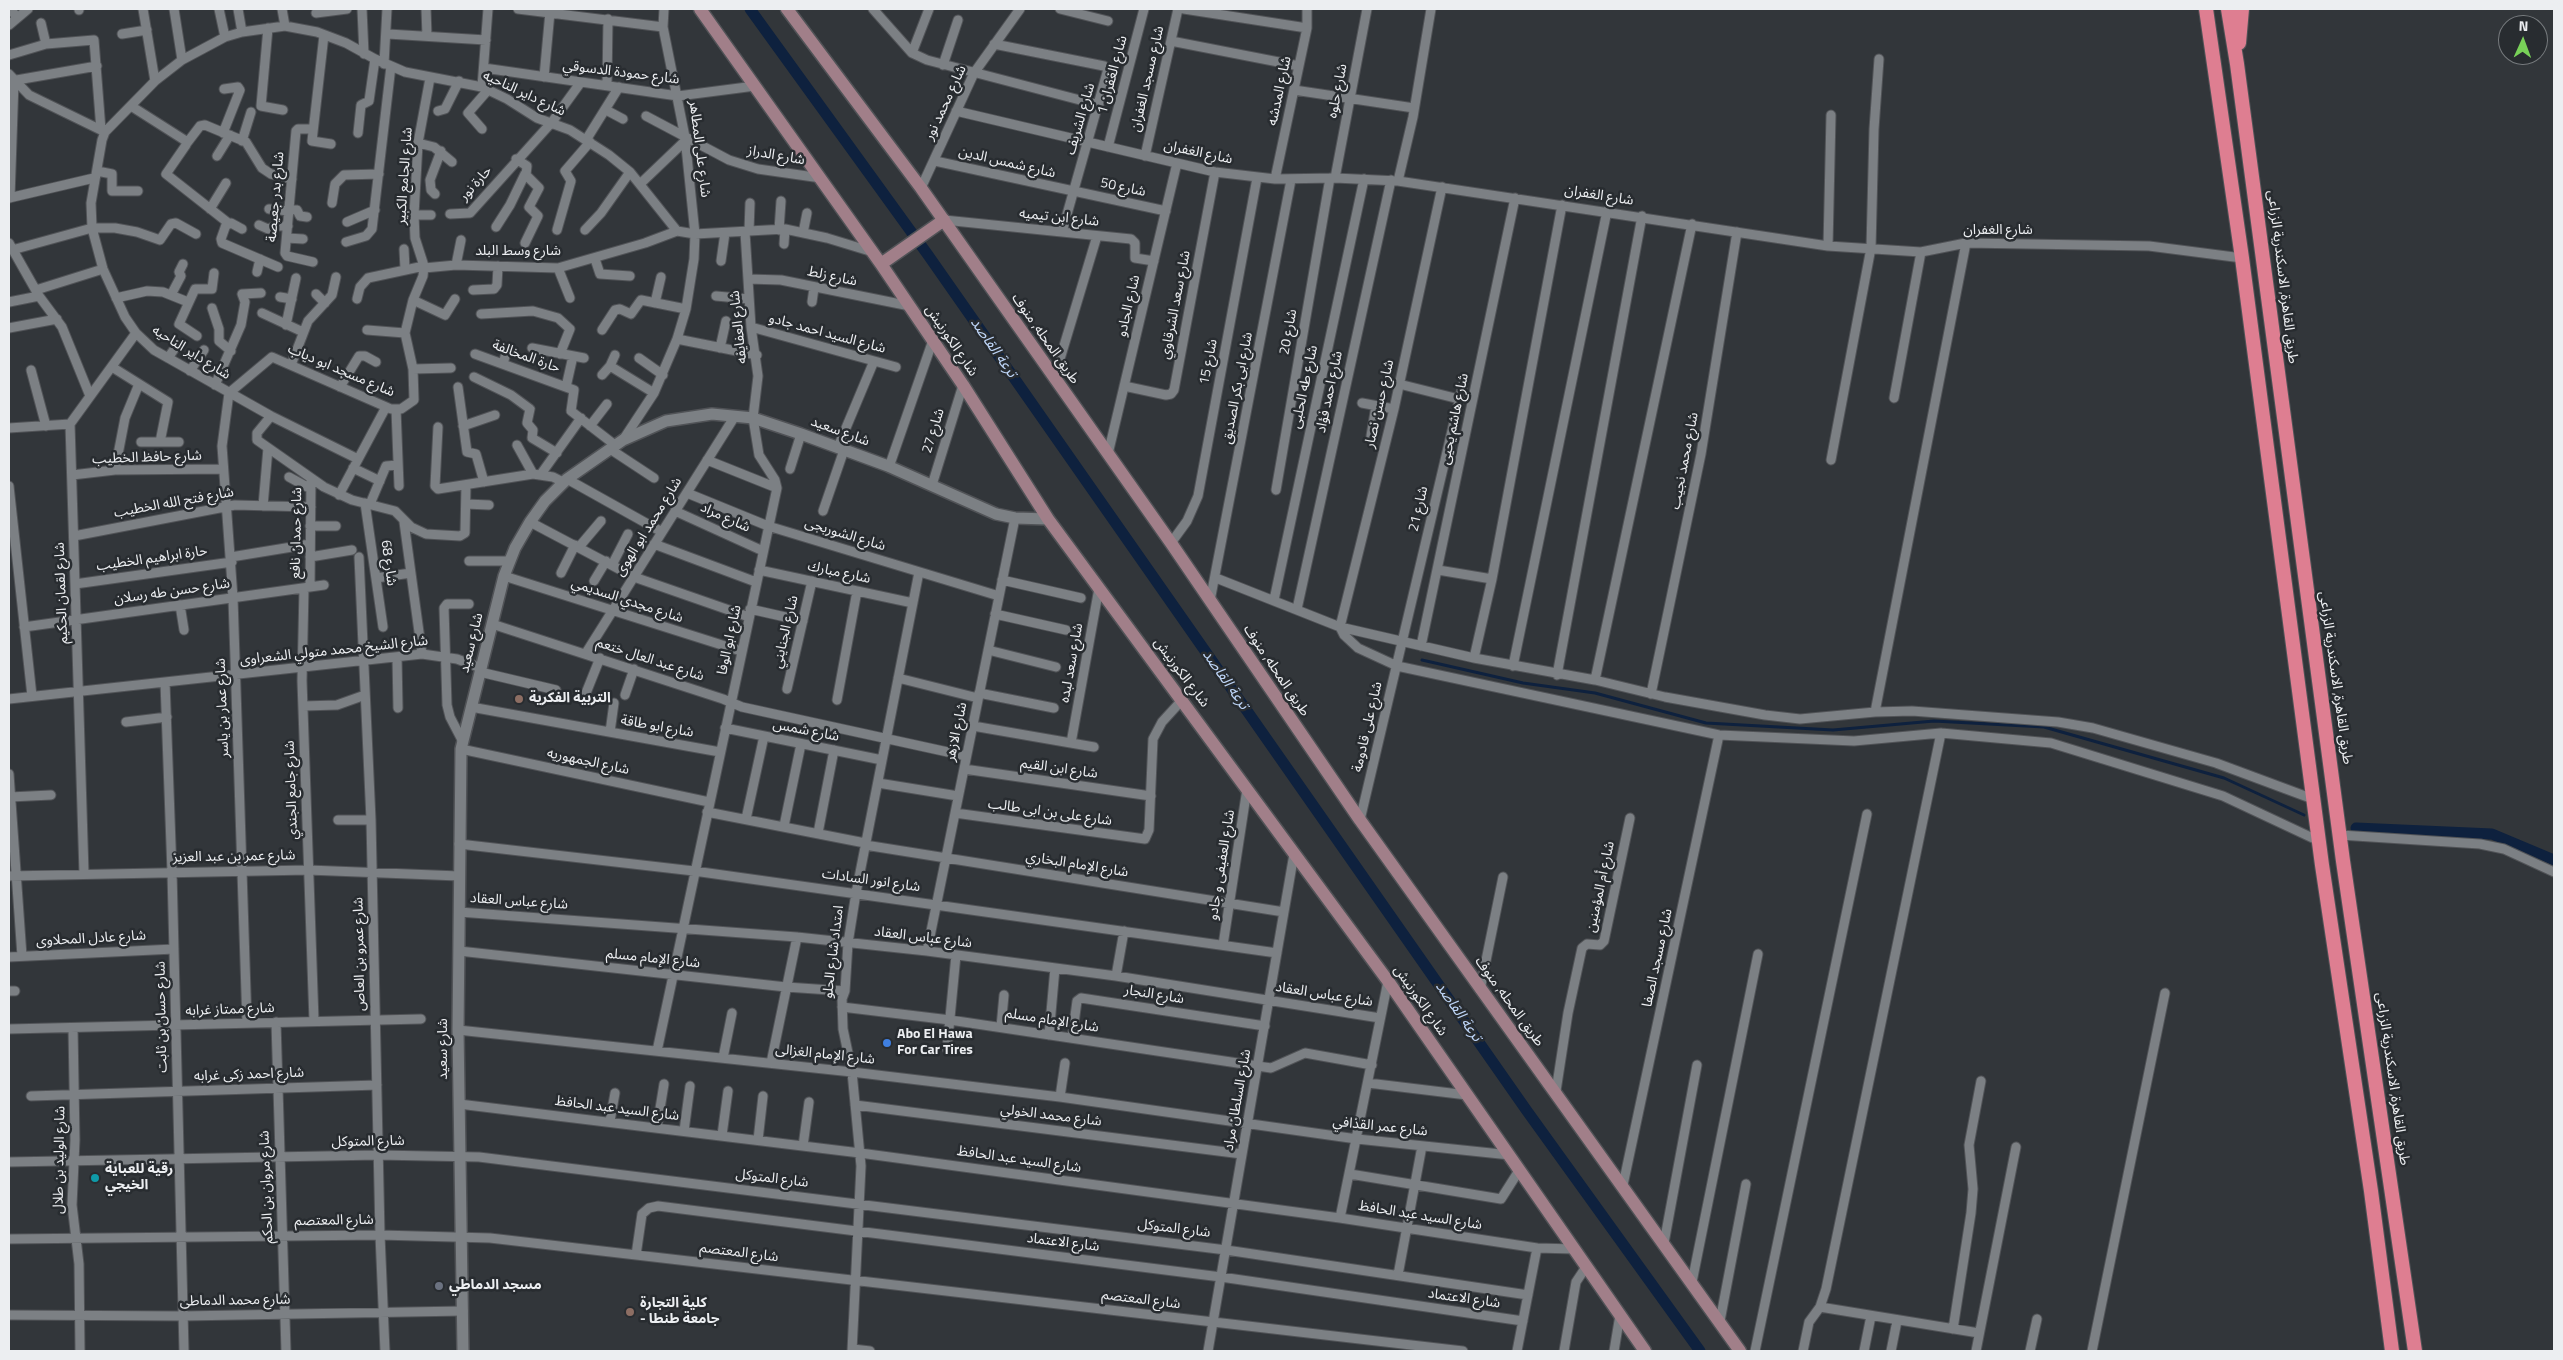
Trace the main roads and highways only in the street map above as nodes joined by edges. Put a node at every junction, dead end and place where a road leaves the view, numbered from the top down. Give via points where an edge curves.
1 (700, 9) edge
2 (787, 9) edge
3 (2206, 9) edge
4 (2228, 9) edge
5 (2242, 9) edge
6 (2237, 64) junction
7 (940, 223) junction
8 (881, 264) junction
9 (2411, 1323) junction
10 (2391, 1344) edge
11 (1645, 1351) edge
12 (1740, 1351) edge
13 (2385, 1351) edge
14 (2415, 1351) edge
15 (2420, 1351) edge

1 - 8 main road, شارع الكورنيش
2 - 7 main road, طريق المحله, منوف via 922,188
3 - 10 highway
4 - 6 highway, طريق القاهرة, الاسكندرية الزراعى
5 - 6 highway
6 - 9 highway, طريق القاهرة, الاسكندرية الزراعى via 2340,835
7 - 8 main road
7 - 12 main road, طريق المحله, منوف via 1108,454 1360,820
8 - 11 main road, شارع الكورنيش via 1048,519 1388,981
9 - 14 highway, طريق القاهرة, الاسكندرية الزراعى
9 - 15 highway
10 - 13 highway

